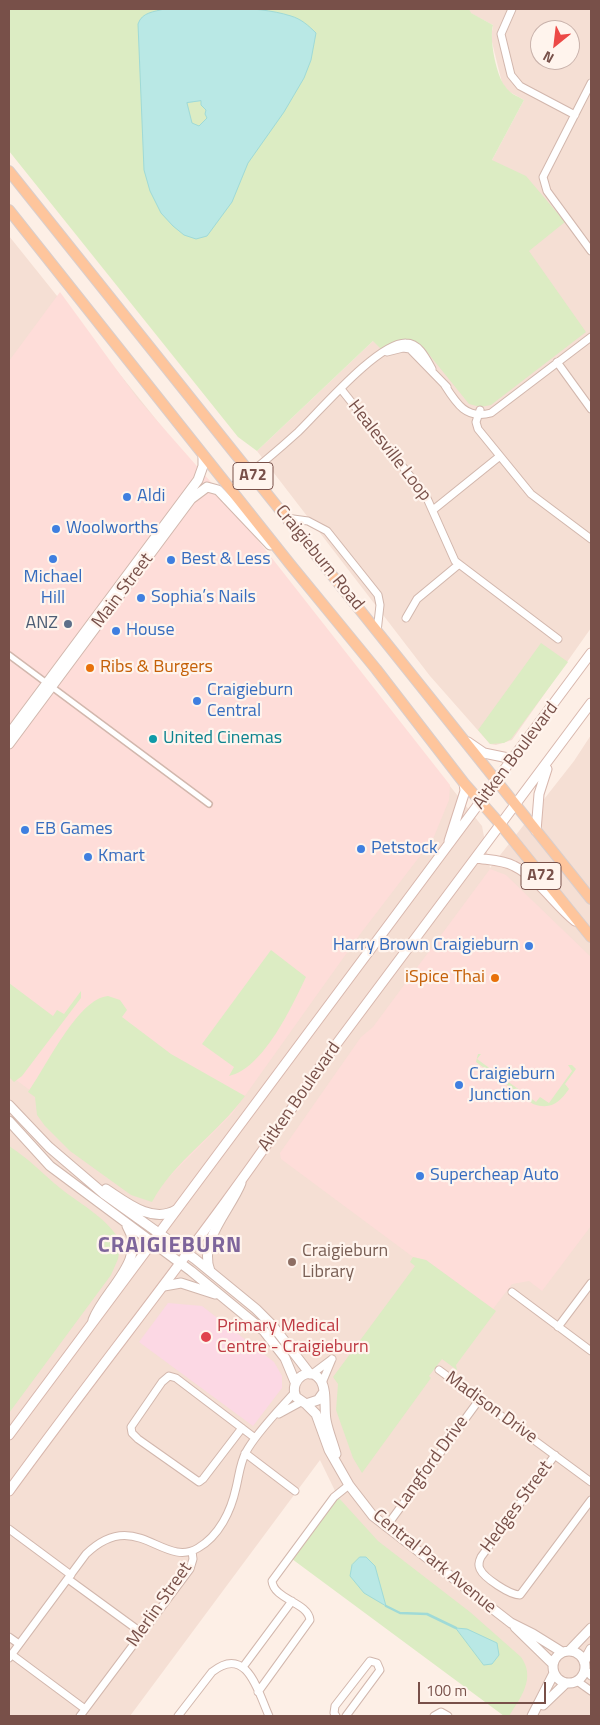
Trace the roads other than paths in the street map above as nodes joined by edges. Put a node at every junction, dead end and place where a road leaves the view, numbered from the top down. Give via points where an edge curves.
1 (512, 9) edge
2 (591, 83) edge
3 (575, 115) junction
4 (9, 171) edge
5 (9, 210) edge
6 (591, 252) edge
7 (591, 337) edge
8 (557, 362) junction
9 (341, 389) junction
10 (591, 409) edge
11 (479, 414) junction
12 (203, 455) junction
13 (500, 456) junction
14 (250, 473) junction
15 (230, 489) junction
16 (433, 510) junction
17 (286, 518) junction
18 (591, 539) edge
19 (290, 564) junction
20 (458, 565) junction
21 (406, 618) dead end
22 (377, 632) junction
23 (558, 639) dead end
24 (591, 653) edge
25 (9, 655) edge
26 (49, 685) junction
27 (591, 703) edge
28 (9, 734) edge
29 (462, 737) junction
30 (9, 744) edge
31 (513, 759) junction
32 (549, 761) junction
33 (497, 781) junction
34 (464, 783) junction
35 (481, 802) junction
36 (209, 804) dead end
37 (516, 805) junction
38 (501, 825) junction
39 (536, 830) junction
40 (448, 846) junction
41 (476, 858) junction
42 (591, 899) edge
43 (581, 926) junction
44 (591, 937) edge
45 (9, 1105) edge
46 (9, 1121) edge
47 (75, 1168) junction
48 (243, 1178) junction
49 (176, 1210) junction
50 (125, 1223) junction
51 (156, 1238) junction
52 (187, 1253) junction
53 (180, 1263) junction
54 (210, 1271) junction
55 (591, 1283) edge
56 (164, 1286) junction
57 (512, 1292) dead end
58 (223, 1296) junction
59 (91, 1324) junction
60 (558, 1327) junction
61 (591, 1352) edge
62 (439, 1370) dead end
63 (311, 1374) junction
64 (295, 1382) junction
65 (323, 1388) junction
66 (294, 1393) junction
67 (479, 1400) junction
68 (303, 1403) junction
69 (274, 1418) junction
70 (242, 1428) junction
71 (9, 1435) edge
72 (255, 1438) junction
73 (245, 1454) junction
74 (555, 1455) junction
75 (343, 1473) junction
76 (591, 1482) edge
77 (349, 1485) junction
78 (295, 1491) dead end
79 (9, 1492) edge
80 (591, 1500) edge
81 (386, 1527) junction
82 (9, 1529) edge
83 (192, 1551) junction
84 (69, 1576) junction
85 (292, 1601) junction
86 (511, 1623) junction
87 (591, 1628) edge
88 (142, 1633) junction
89 (9, 1637) edge
90 (19, 1644) junction
91 (591, 1649) edge
92 (566, 1651) junction
93 (10, 1656) edge
94 (244, 1667) junction
95 (553, 1669) junction
96 (587, 1669) edge
97 (577, 1681) junction
98 (566, 1683) junction
99 (591, 1691) edge
100 (258, 1692) junction
101 (85, 1709) junction
102 (80, 1716) edge
103 (178, 1716) edge
104 (269, 1716) edge
105 (336, 1716) edge
106 (346, 1716) edge
107 (434, 1716) edge
108 (448, 1716) edge
109 (532, 1716) edge

1 - 3 street via 501,34 513,79 520,86
2 - 3 street
3 - 6 street via 543,180 547,191
4 - 14 main road, Craigieburn Road / A72
5 - 12 main road, Craigieburn Road / A72
7 - 8 street
8 - 10 street
8 - 11 street via 502,403
9 - 11 street via 364,365 383,353 410,349 467,407
9 - 14 street
9 - 16 street, Healesville Loop via 426,496
11 - 13 street via 482,433
12 - 15 main road, Craigieburn Road / A72
12 - 26 street, Main Street via 198,480
13 - 16 street
13 - 18 street via 531,494
14 - 15 street
14 - 17 main road, Craigieburn Road / A72
15 - 19 main road, Craigieburn Road / A72
16 - 20 street, Healesville Loop
17 - 22 main road, Craigieburn Road / A72
17 - 22 street via 317,524 378,595
19 - 26 street, Main Street via 218,490 205,487 191,499
19 - 34 main road, Craigieburn Road / A72
20 - 21 street via 417,599
20 - 23 street, Healesville Loop
22 - 29 main road, Craigieburn Road / A72
24 - 31 street, Aitken Boulevard
25 - 26 street
26 - 28 street, Main Street
26 - 30 street, Main Street
26 - 36 street
27 - 32 street, Aitken Boulevard
29 - 31 street via 484,753
29 - 33 main road, Craigieburn Road / A72
31 - 33 street, Aitken Boulevard
32 - 37 street, Aitken Boulevard
32 - 39 street via 539,794
33 - 35 street, Aitken Boulevard
33 - 37 main road, Craigieburn Road / A72
34 - 35 main road, Craigieburn Road / A72
34 - 40 street via 465,791
35 - 38 main road, Craigieburn Road / A72
35 - 40 street, Aitken Boulevard
37 - 38 street, Aitken Boulevard
37 - 39 main road, Craigieburn Road / A72
38 - 41 street, Aitken Boulevard
38 - 43 main road, Craigieburn Road / A72
39 - 42 main road, Craigieburn Road / A72
40 - 49 street, Aitken Boulevard
41 - 43 street via 513,865
41 - 48 street, Aitken Boulevard via 323,1062
43 - 44 main road, Craigieburn Road / A72
45 - 47 street
46 - 50 street via 50,1166
47 - 49 street via 142,1211 164,1216
47 - 51 street
48 - 52 street, Aitken Boulevard
48 - 54 street via 214,1234 207,1254
49 - 51 street, Aitken Boulevard
50 - 51 street
50 - 59 street via 134,1240 131,1257 98,1307
51 - 52 street
51 - 53 street
51 - 59 street, Aitken Boulevard
52 - 53 street, Aitken Boulevard
52 - 54 street
53 - 56 street, Aitken Boulevard
53 - 58 street
54 - 63 street via 273,1326
55 - 60 street
56 - 58 street via 181,1283
56 - 79 street, Aitken Boulevard
57 - 60 street
58 - 64 street via 269,1337 285,1358
59 - 71 street, Aitken Boulevard
60 - 61 street
62 - 67 street, Madison Drive
63 - 64 street via 301,1376
63 - 65 street
63 - 65 street via 332,1359
64 - 66 street
65 - 68 street via 318,1400
65 - 75 street, Central Park Avenue via 326,1423
66 - 68 street
66 - 69 street
67 - 74 street, Madison Drive
67 - 81 street, Langford Drive
68 - 69 street
68 - 75 street, Central Park Avenue via 316,1414 326,1443
69 - 72 street, Merlin Street
70 - 70 street via 169,1376 131,1427 134,1436 197,1482 203,1479
70 - 72 street
72 - 73 street, Merlin Street
73 - 78 street
73 - 83 street, Merlin Street via 225,1518 210,1539
74 - 76 street, Madison Drive
74 - 80 street, Hedges Street via 481,1557 480,1571 507,1592 520,1595
75 - 77 street, Central Park Avenue
77 - 81 street, Central Park Avenue
77 - 85 street via 334,1497 274,1578 273,1586
81 - 86 street, Central Park Avenue
82 - 84 street
83 - 84 street via 177,1552 145,1538 116,1536 92,1548
83 - 88 street, Merlin Street via 190,1569
84 - 88 street
84 - 90 street
85 - 94 street
85 - 100 street via 308,1613 310,1620
86 - 92 street, Central Park Avenue
86 - 95 street, Central Park Avenue
87 - 92 street
88 - 101 street, Merlin Street
89 - 90 street
90 - 93 street
91 - 96 street
92 - 95 street
92 - 96 street via 579,1654
93 - 101 street
94 - 100 street
94 - 103 street via 232,1662 219,1666
95 - 98 street
95 - 109 street
96 - 97 street
97 - 98 street
97 - 99 street
98 - 109 street
100 - 104 street
101 - 102 street, Merlin Street
105 - 106 street via 334,1706 363,1668 370,1661 376,1663 380,1670
107 - 108 street via 441,1712

